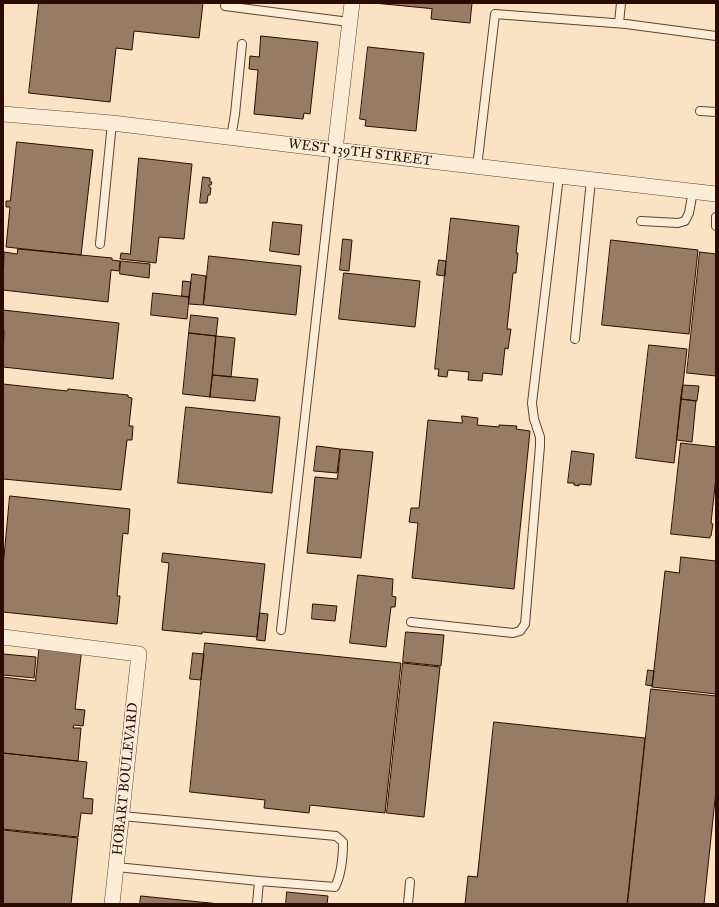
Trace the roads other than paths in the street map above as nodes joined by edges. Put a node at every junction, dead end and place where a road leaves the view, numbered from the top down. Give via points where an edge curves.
1 (352, 3) edge
2 (621, 3) edge
3 (225, 6) dead end
4 (350, 22) junction
5 (619, 23) junction
6 (716, 36) edge
7 (242, 44) dead end
8 (700, 111) dead end
9 (716, 112) edge
10 (3, 114) edge
11 (112, 123) junction
12 (231, 138) junction
13 (334, 150) junction
14 (477, 167) junction
15 (559, 176) junction
16 (591, 180) junction
17 (693, 191) junction
18 (716, 194) edge
19 (716, 217) edge
20 (641, 221) dead end
21 (716, 226) edge
22 (100, 244) dead end
23 (575, 339) dead end
24 (411, 622) dead end
25 (281, 630) dead end
26 (3, 636) edge
27 (122, 816) junction
28 (116, 867) junction
29 (259, 881) junction
30 (410, 882) dead end
31 (112, 904) edge
32 (257, 904) edge
33 (408, 904) edge

1 - 4 street
2 - 5 lane
3 - 4 lane
4 - 13 street
5 - 6 lane
5 - 14 lane via 495,14
7 - 12 lane
8 - 9 lane
10 - 11 street, WEST 139TH STREET
11 - 12 street, WEST 139TH STREET
11 - 22 lane
12 - 13 street, WEST 139TH STREET
13 - 14 street, WEST 139TH STREET
13 - 25 lane
14 - 15 street, WEST 139TH STREET
15 - 16 street, WEST 139TH STREET
15 - 24 lane via 532,403 540,446 525,624 520,631 513,633
16 - 17 street, WEST 139TH STREET
16 - 23 lane
17 - 18 street, WEST 139TH STREET
17 - 20 lane via 689,214 685,221
19 - 21 lane
26 - 27 street, HOBART BOULEVARD via 140,654
27 - 28 street, HOBART BOULEVARD
27 - 29 lane via 336,836 343,842 340,878 335,887
28 - 29 lane
28 - 31 street, HOBART BOULEVARD
29 - 32 lane
30 - 33 lane

